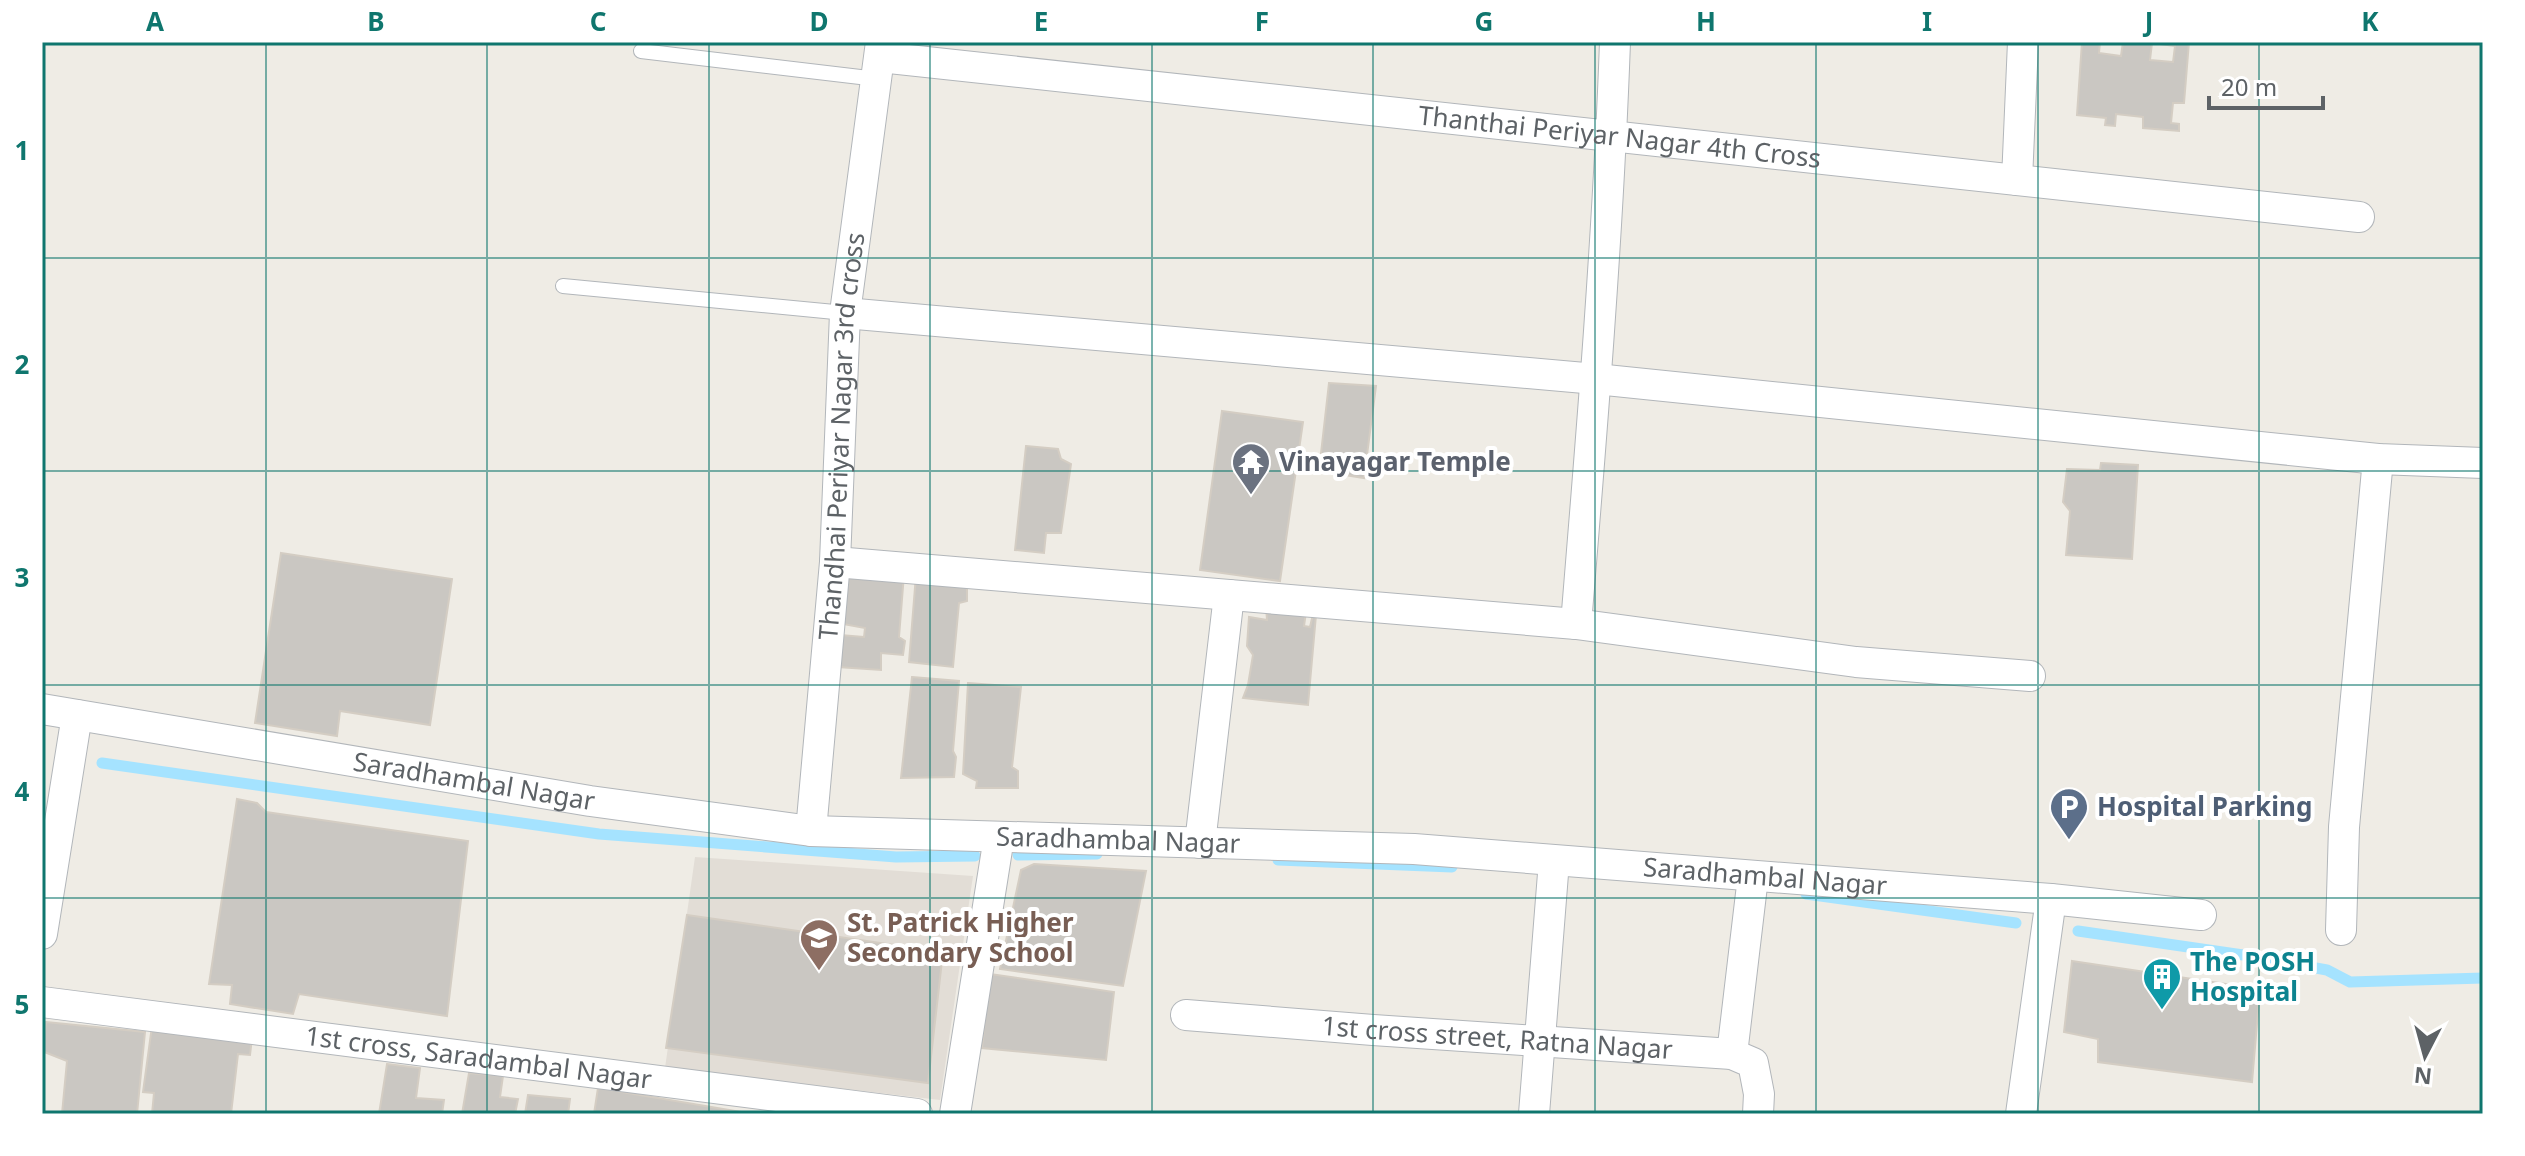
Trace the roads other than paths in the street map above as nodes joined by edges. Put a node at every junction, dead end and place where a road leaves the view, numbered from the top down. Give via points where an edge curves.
1 (1615, 42) edge
2 (2023, 42) edge
3 (641, 51) dead end
4 (879, 59) edge
5 (1612, 138) junction
6 (2017, 180) junction
7 (2359, 217) dead end
8 (563, 286) dead end
9 (845, 313) junction
10 (1596, 379) junction
11 (2378, 459) junction
12 (2483, 463) edge
13 (835, 562) junction
14 (1229, 595) junction
15 (1576, 624) junction
16 (2030, 676) dead end
17 (42, 709) edge
18 (77, 715) junction
19 (811, 831) junction
20 (999, 837) junction
21 (1200, 843) junction
22 (1554, 861) junction
23 (1753, 877) junction
24 (2051, 899) junction
25 (2201, 915) dead end
26 (2341, 930) dead end
27 (42, 934) edge
28 (42, 1002) edge
29 (1186, 1015) dead end
30 (1540, 1042) junction
31 (1732, 1054) junction
32 (917, 1114) edge
33 (955, 1114) edge
34 (1534, 1114) edge
35 (1758, 1114) edge
36 (2021, 1114) edge

1 - 5 street
2 - 6 street
3 - 4 lane
4 - 5 street, Thanthai Periyar Nagar 4th Cross
4 - 9 street, Thandhai Periyar Nagar 3rd cross
5 - 6 street, Thanthai Periyar Nagar 4th Cross
5 - 10 street
6 - 7 street, Thanthai Periyar Nagar 4th Cross
8 - 9 lane
9 - 10 street
9 - 13 street, Thandhai Periyar Nagar 3rd cross
10 - 11 street
10 - 15 street
11 - 12 street
11 - 26 street via 2344,827
13 - 14 street
13 - 19 street, Thandhai Periyar Nagar 3rd cross
14 - 15 street
14 - 21 street
15 - 16 street via 1856,662
17 - 18 street, Saradhambal Nagar
18 - 19 street, Saradhambal Nagar via 590,801
18 - 27 street
19 - 20 street, Saradhambal Nagar
20 - 21 street, Saradhambal Nagar
20 - 33 street
21 - 22 street, Saradhambal Nagar via 1414,849
22 - 23 street, Saradhambal Nagar
22 - 30 street
23 - 24 street, Saradhambal Nagar
23 - 31 street
24 - 25 street, Saradhambal Nagar
24 - 36 street
28 - 32 street, 1st cross, Saradambal Nagar
29 - 30 street, 1st cross street, Ratna Nagar
30 - 31 street, 1st cross street, Ratna Nagar
30 - 34 street
31 - 35 street via 1753,1063

